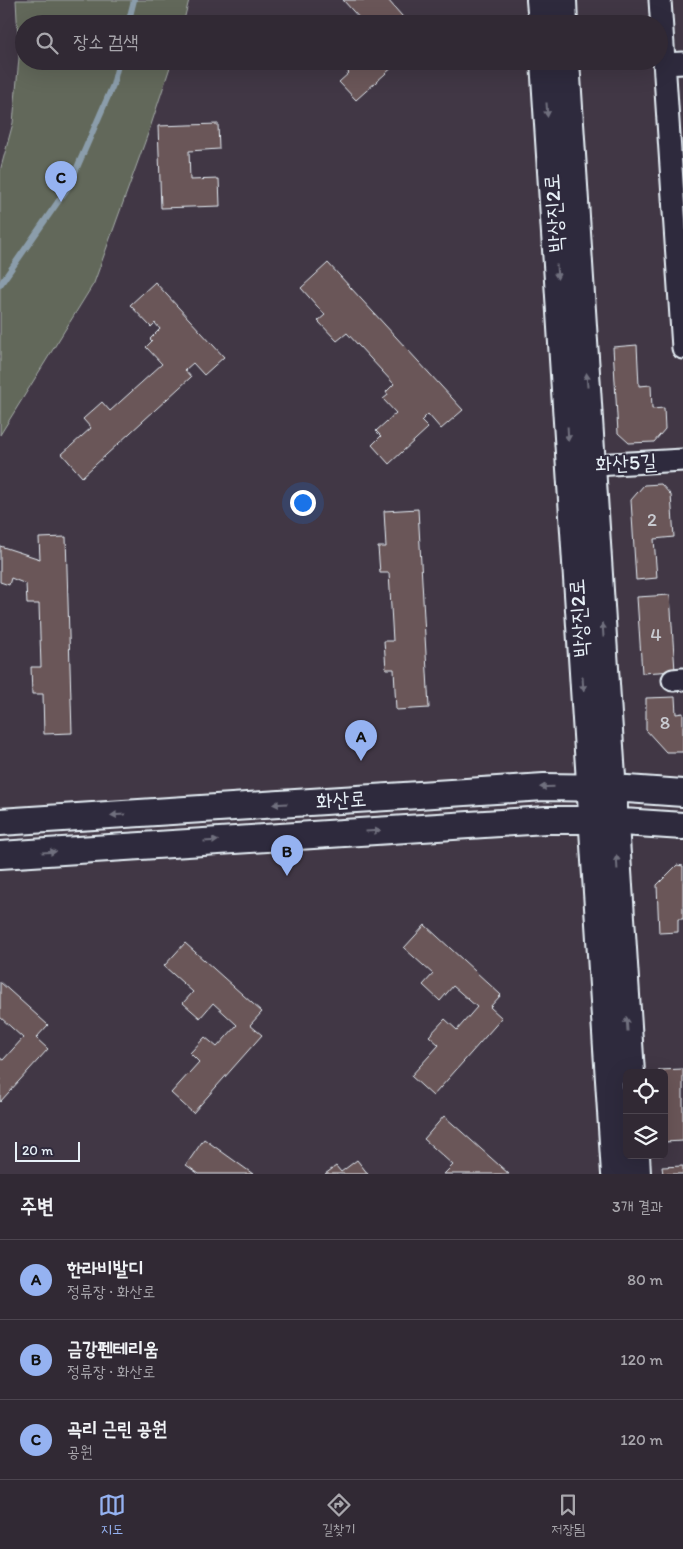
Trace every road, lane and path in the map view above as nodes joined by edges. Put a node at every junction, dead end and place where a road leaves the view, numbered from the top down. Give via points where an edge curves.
1 (540, 0) edge
2 (562, 0) edge
3 (660, 0) edge
4 (541, 15) edge
5 (563, 15) edge
6 (663, 15) edge
7 (668, 36) edge
8 (674, 63) edge
9 (545, 70) edge
10 (566, 70) edge
11 (678, 202) edge
12 (683, 336) edge
13 (683, 460) edge
14 (581, 465) junction
15 (601, 788) junction
16 (683, 793) edge
17 (603, 821) junction
18 (0, 822) edge
19 (683, 826) edge
20 (0, 855) edge
21 (630, 1069) edge
22 (636, 1159) edge
23 (614, 1174) edge
24 (637, 1174) edge

1 - 4 street
2 - 5 street
3 - 6 street
7 - 8 street
8 - 11 street
9 -> 14 street, 박상진2로
14 -> 10 street, 박상진2로
11 - 12 street
13 - 14 street, 화산5길
14 - 15 street, 박상진2로
15 - 16 street, 화산로
15 - 17 street, 박상진2로
15 -> 18 street, 화산로 via 544,787
17 - 19 street, 화산로
20 -> 17 street, 화산로 via 546,820
21 -> 17 street, 박상진2로
17 - 23 street, 박상진2로
22 - 24 street

